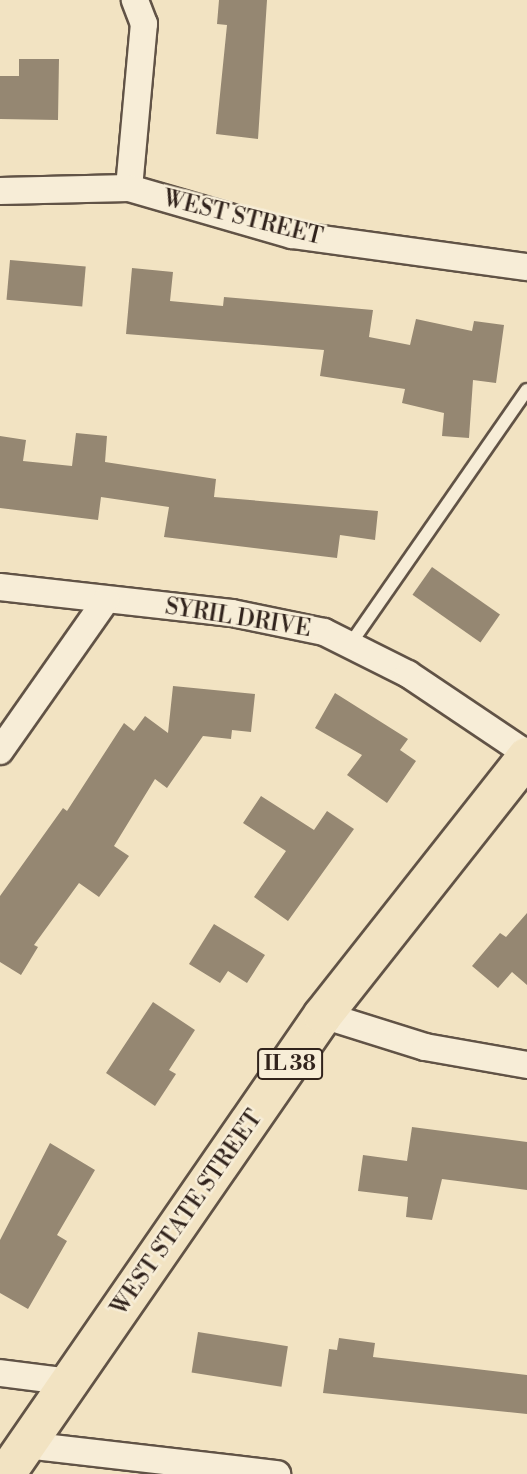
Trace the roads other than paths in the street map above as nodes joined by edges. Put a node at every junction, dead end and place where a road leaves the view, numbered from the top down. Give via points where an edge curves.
1 (135, 0) edge
2 (129, 188) junction
3 (0, 191) edge
4 (527, 267) edge
5 (527, 390) edge
6 (0, 587) edge
7 (106, 600) junction
8 (351, 643) junction
9 (0, 751) edge
10 (527, 755) edge
11 (323, 1015) junction
12 (527, 1065) edge
13 (0, 1373) edge
14 (70, 1382) junction
15 (16, 1460) edge
16 (278, 1474) edge

1 - 2 street via 144,24
2 - 3 street, WEST STREET
2 - 4 street, WEST STREET via 292,235
5 - 8 lane
6 - 7 street, SYRIL DRIVE
7 - 8 street, SYRIL DRIVE via 274,619
7 - 9 street
8 - 10 street, SYRIL DRIVE via 408,674
10 - 11 main road, WEST STATE STREET / IL 38
11 - 12 street via 425,1047
11 - 14 main road, WEST STATE STREET / IL 38
13 - 14 street
14 - 15 main road, WEST STATE STREET / IL 38
15 - 16 street

